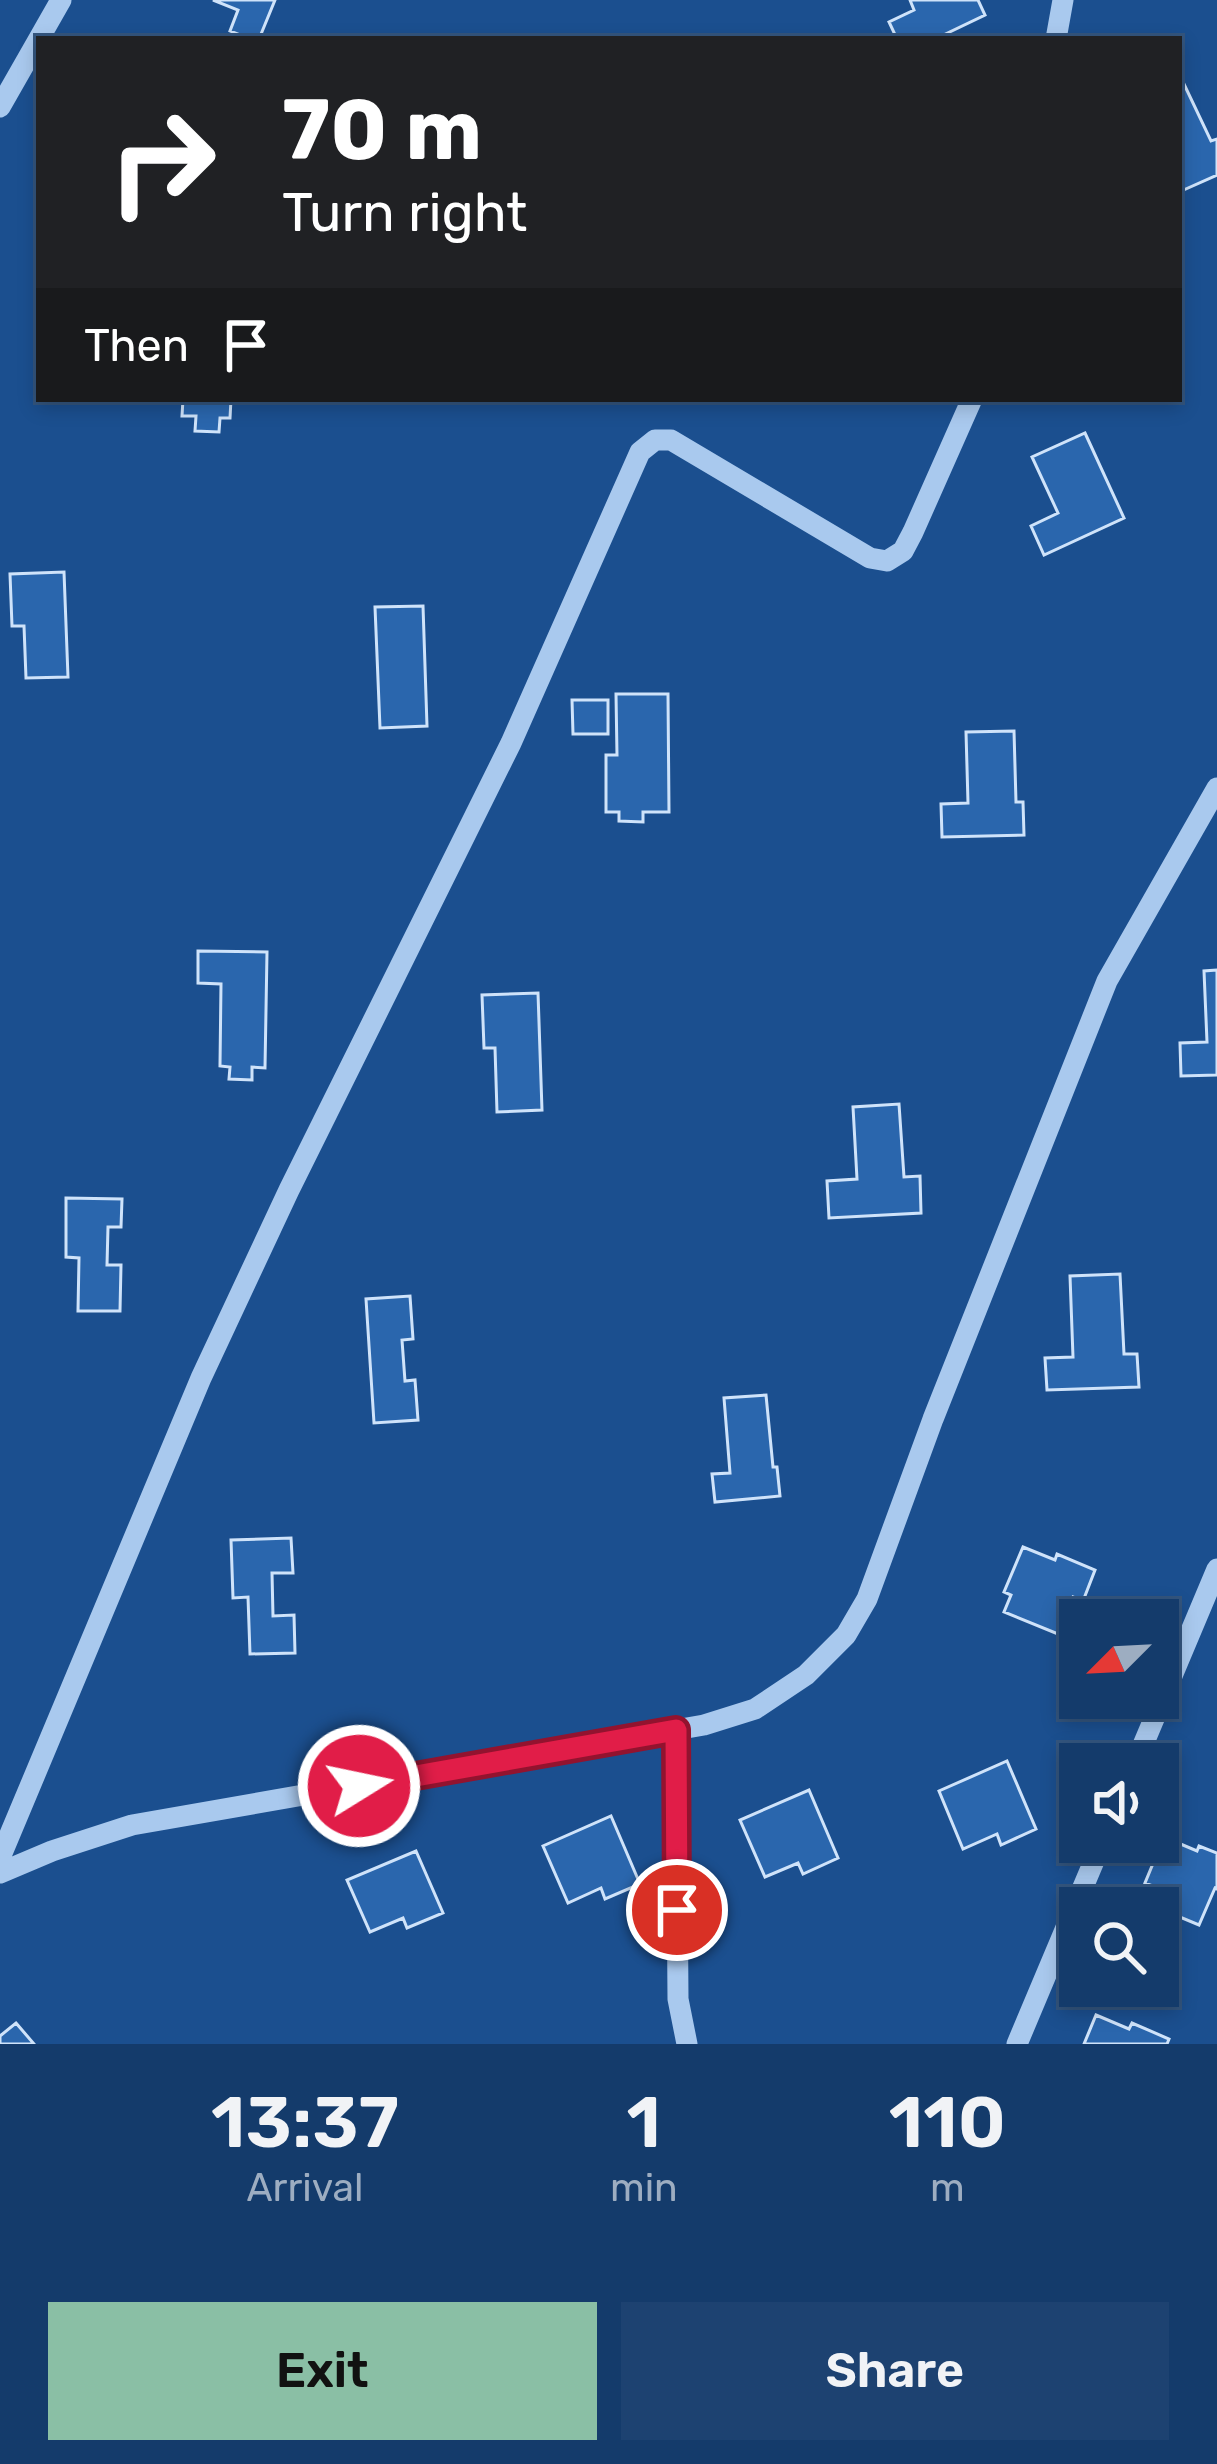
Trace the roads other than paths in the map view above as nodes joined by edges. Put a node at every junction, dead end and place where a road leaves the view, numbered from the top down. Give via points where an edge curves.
1 (61, 0) edge
2 (1063, 0) edge
3 (40, 36) edge
4 (1057, 36) edge
5 (36, 44) edge
6 (0, 107) edge
7 (971, 402) edge
8 (1217, 788) edge
9 (1217, 1569) edge
10 (676, 1730) junction
11 (1144, 1743) edge
12 (0, 1858) edge
13 (1093, 1863) edge
14 (0, 1873) edge
15 (687, 2044) edge
16 (1017, 2044) edge

1 - 3 street
2 - 4 street
5 - 6 street
7 - 12 street via 913,532 887,561 671,440 640,452 511,743 201,1378
8 - 10 street via 1107,981 867,1599 846,1635 806,1675 755,1709
9 - 11 street
10 - 14 street via 132,1825
10 - 15 street via 677,1999
13 - 16 street

